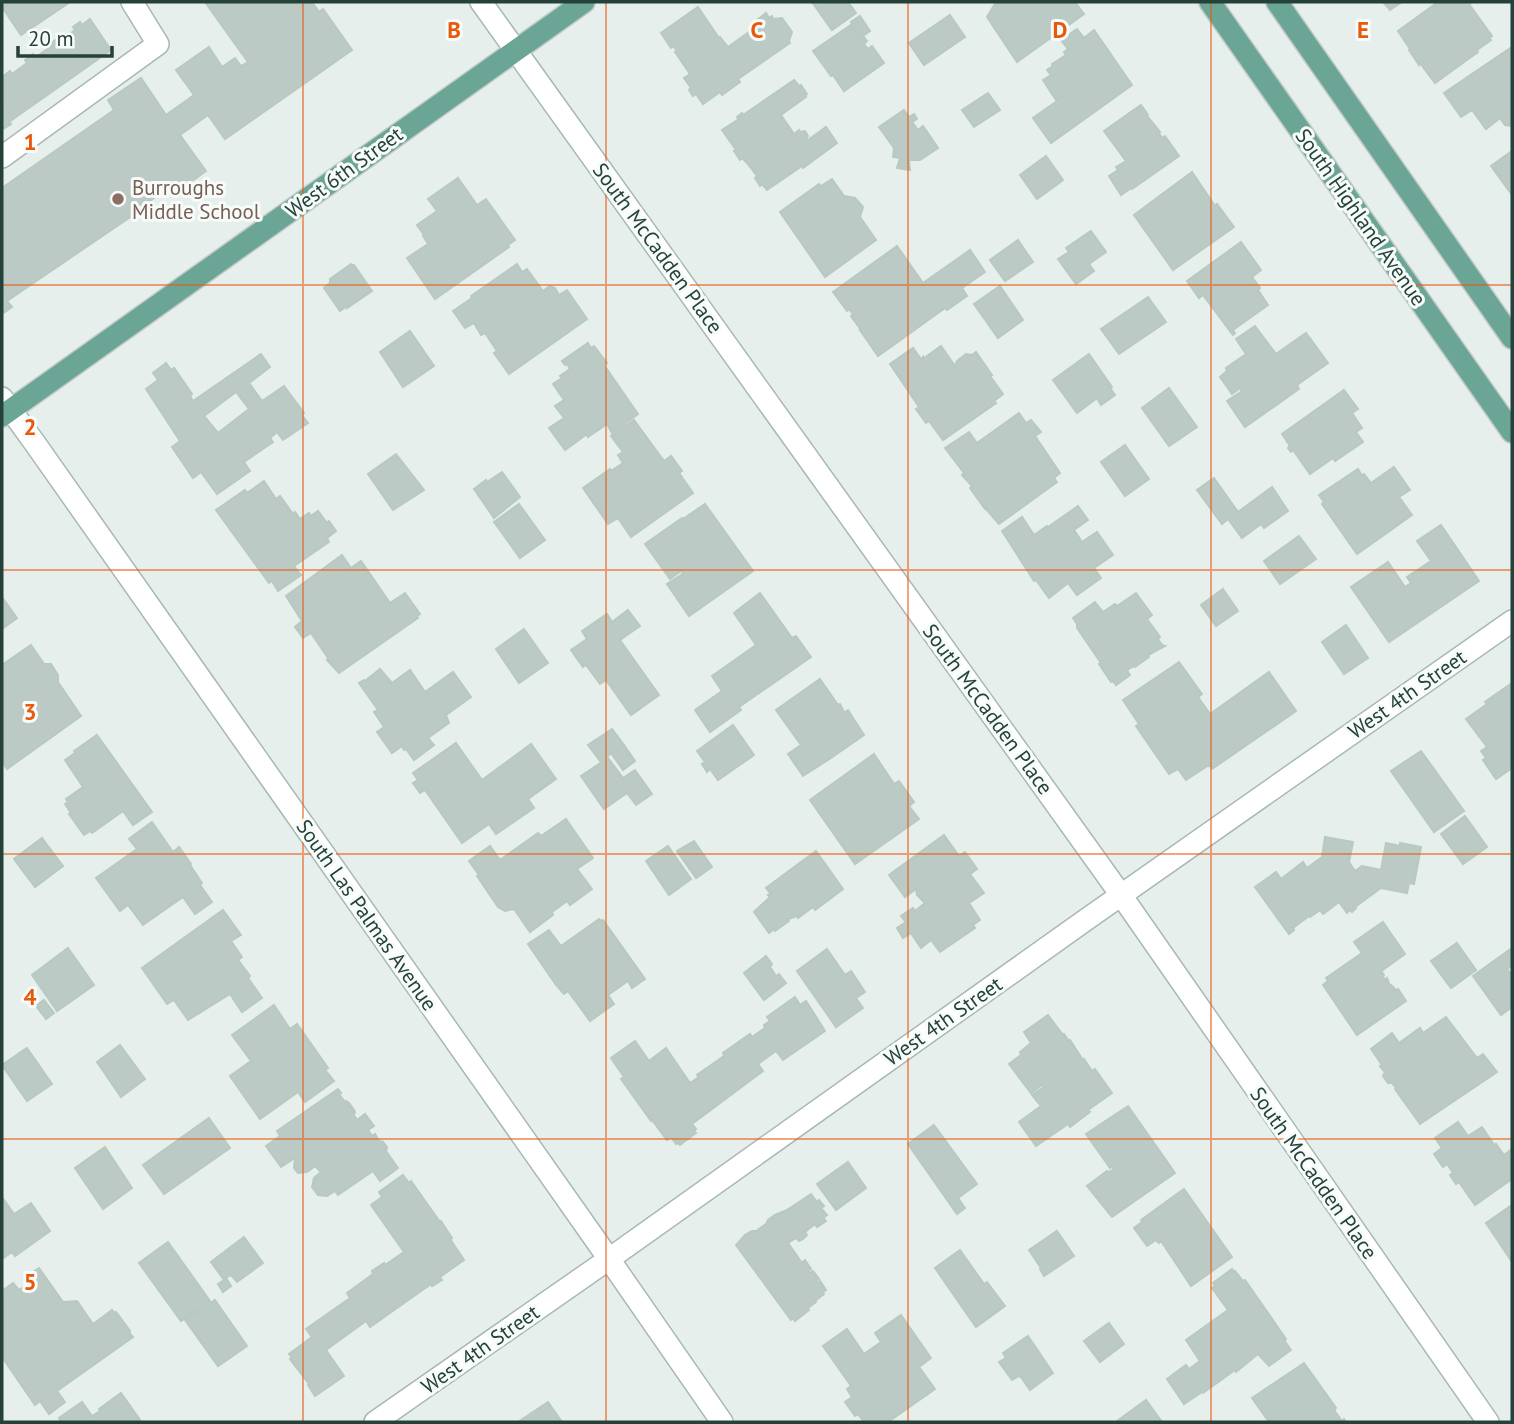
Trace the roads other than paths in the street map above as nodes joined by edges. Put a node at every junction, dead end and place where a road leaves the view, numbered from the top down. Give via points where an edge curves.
1 (132, 2) edge
2 (481, 2) edge
3 (584, 2) edge
4 (1210, 2) edge
5 (1277, 2) edge
6 (515, 50) junction
7 (2, 157) edge
8 (1512, 338) edge
9 (5, 408) edge
10 (1512, 432) edge
11 (1512, 621) edge
12 (1121, 895) junction
13 (609, 1259) junction
14 (374, 1422) edge
15 (722, 1422) edge
16 (1488, 1422) edge

1 - 7 street via 158,44
2 - 6 street, South McCadden Place
3 - 6 main road, West 6th Street
4 - 10 main road, South Highland Avenue
5 - 8 main road
6 - 9 main road, West 6th Street
6 - 12 street, South McCadden Place
9 - 13 street, South Las Palmas Avenue via 34,442
11 - 12 street, West 4th Street
12 - 13 street, West 4th Street
12 - 16 street, South McCadden Place
13 - 14 street, West 4th Street
13 - 15 street, South Las Palmas Avenue

